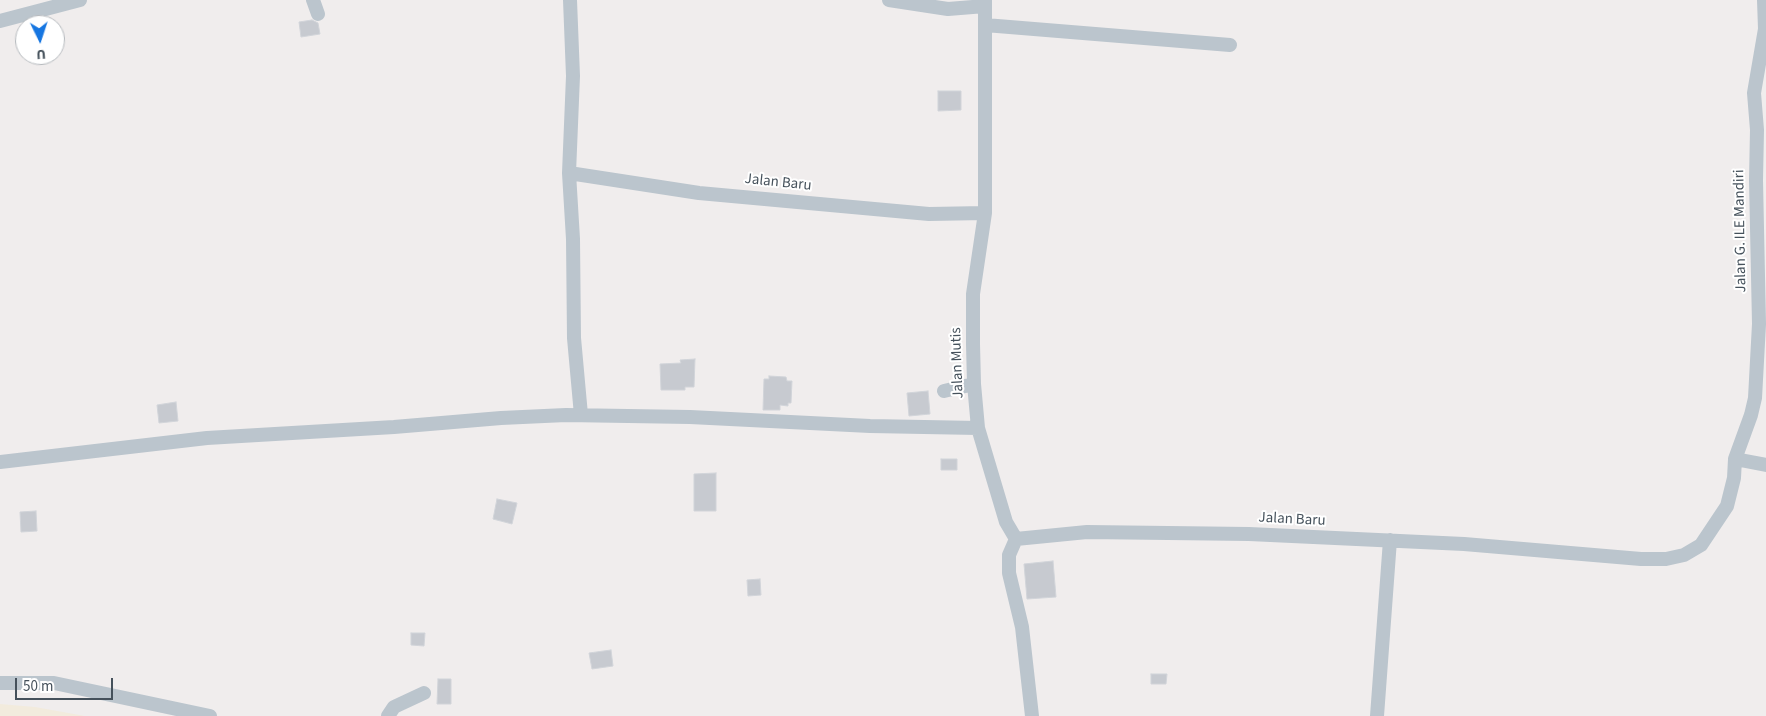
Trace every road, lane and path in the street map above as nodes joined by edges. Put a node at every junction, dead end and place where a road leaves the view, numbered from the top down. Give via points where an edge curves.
1 (80, 0) edge
2 (313, 0) edge
3 (570, 0) edge
4 (889, 0) edge
5 (1764, 0) edge
6 (985, 3) edge
7 (318, 14) dead end
8 (0, 21) edge
9 (985, 25) junction
10 (1230, 45) dead end
11 (570, 173) junction
12 (985, 213) junction
13 (974, 384) junction
14 (944, 391) dead end
15 (581, 415) junction
16 (978, 428) junction
17 (1735, 459) junction
18 (0, 462) edge
19 (1766, 466) edge
20 (1016, 539) junction
21 (1390, 540) junction
22 (0, 683) edge
23 (424, 693) dead end
24 (210, 716) edge
25 (388, 716) edge
26 (1032, 716) edge
27 (1377, 716) edge

1 - 8 street
2 - 7 street
3 - 11 street via 573,76
4 - 6 street via 948,9
5 - 17 street, Jalan G. ILE Mandiri via 1765,29 1754,93 1758,360 1755,398
6 - 9 street, Jalan Mutis
9 - 10 street
9 - 12 street, Jalan Mutis
11 - 12 street, Jalan Baru via 699,193 929,214
11 - 15 street via 574,338
12 - 13 street, Jalan Mutis via 973,294
13 - 14 street
13 - 16 street, Jalan Mutis
15 - 16 street
15 - 18 street via 206,438
16 - 20 street, Jalan Mutis via 1006,522
17 - 19 street
17 - 21 street, Jalan G. ILE Mandiri via 1727,506 1701,544 1684,555 1641,559
20 - 21 street, Jalan Baru via 1087,532
20 - 26 street via 1009,555 1009,573 1022,626
21 - 27 street
22 - 24 street via 54,683
23 - 25 street via 394,707

